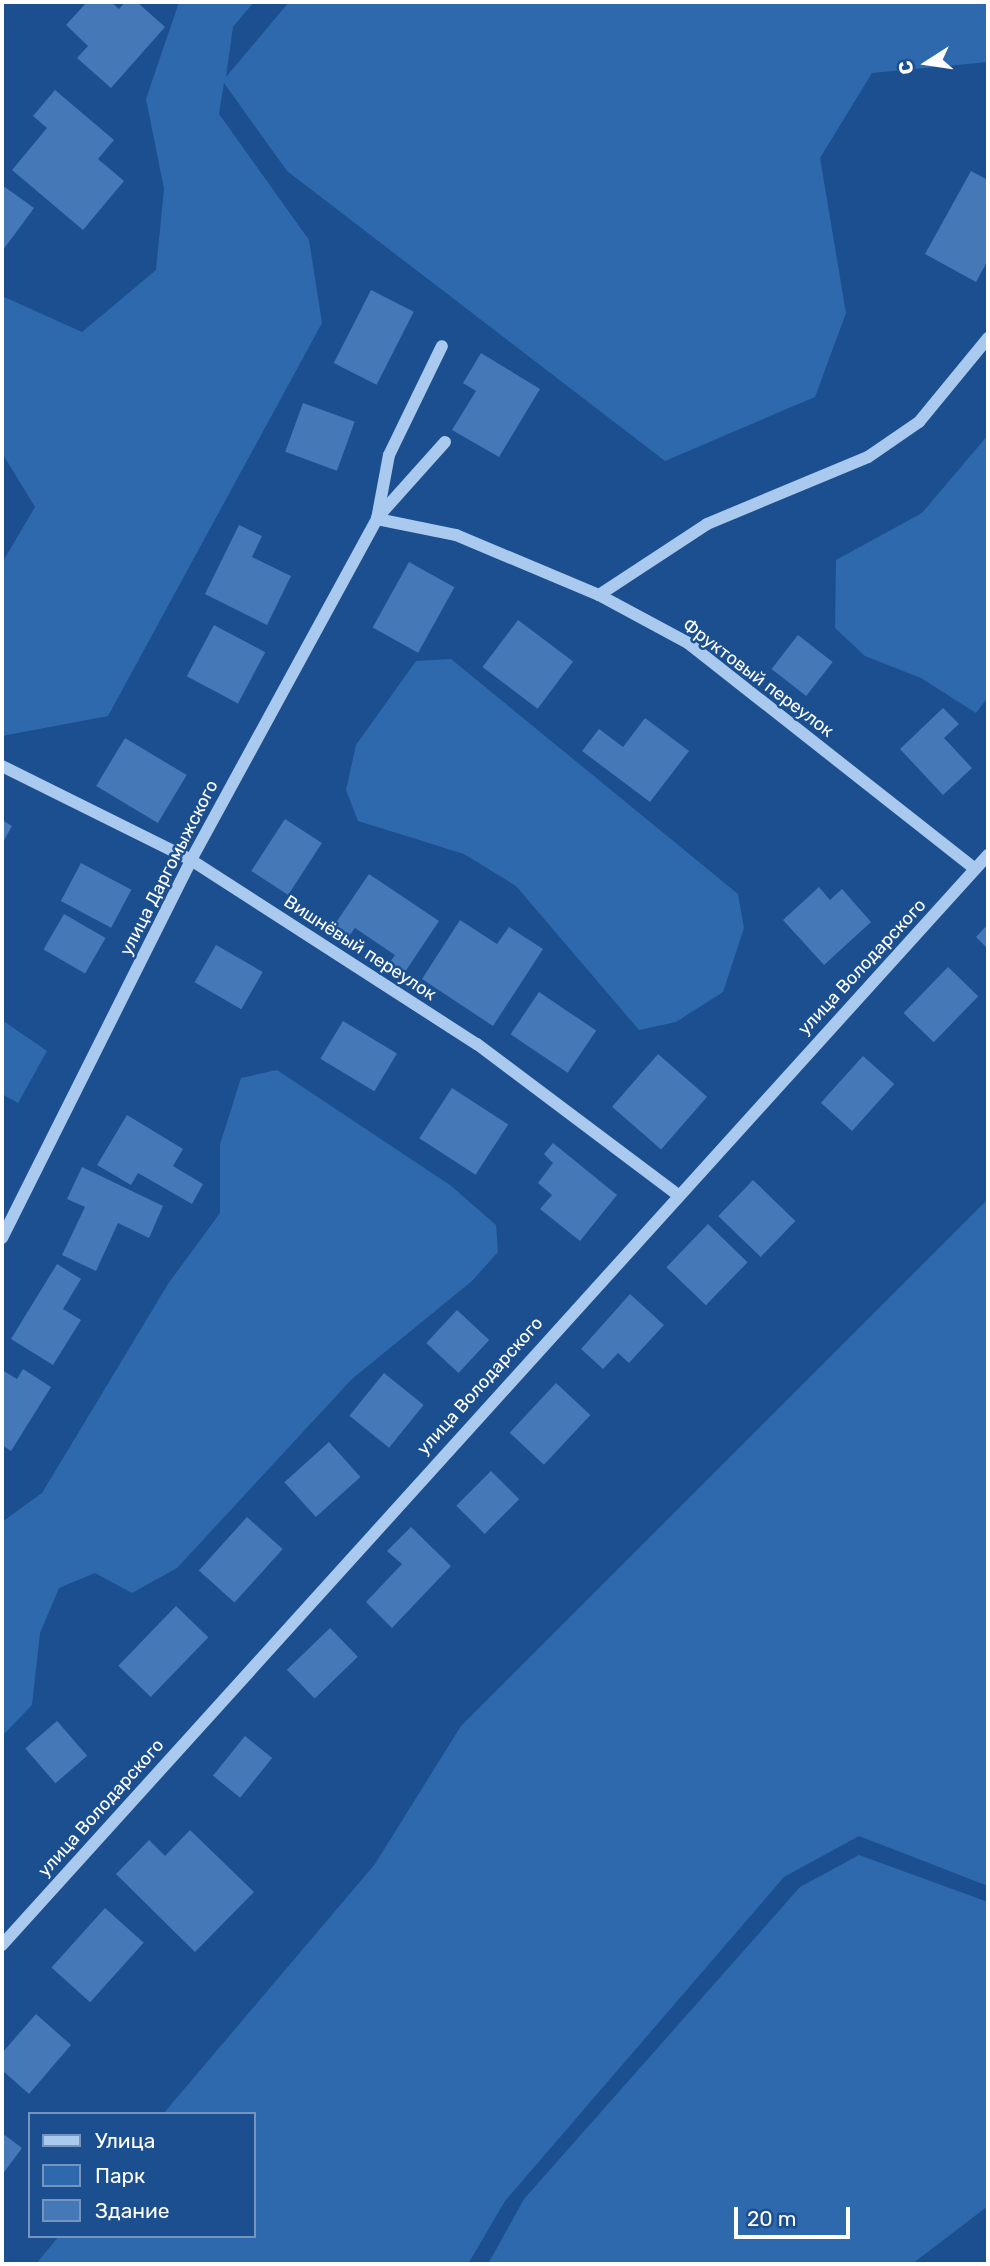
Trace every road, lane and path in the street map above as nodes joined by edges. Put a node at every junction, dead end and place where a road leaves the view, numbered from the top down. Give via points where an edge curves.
1 (988, 338) edge
2 (442, 346) dead end
3 (445, 442) dead end
4 (377, 519) junction
5 (599, 595) junction
6 (2, 766) edge
7 (988, 855) edge
8 (191, 860) junction
9 (975, 869) junction
10 (677, 1194) junction
11 (2, 1238) edge
12 (2, 1945) edge

1 - 5 street via 919,422 868,457 707,524
2 - 4 street via 389,455
3 - 4 street
4 - 5 street, Фруктовый переулок via 456,535
4 - 8 street, улица Даргомыжского
5 - 9 street, Фруктовый переулок via 688,643
6 - 8 street, Вишнёвый переулок
7 - 9 street, улица Володарского
8 - 10 street, Вишнёвый переулок via 477,1044
8 - 11 street, улица Даргомыжского
9 - 10 street, улица Володарского
10 - 12 street, улица Володарского

